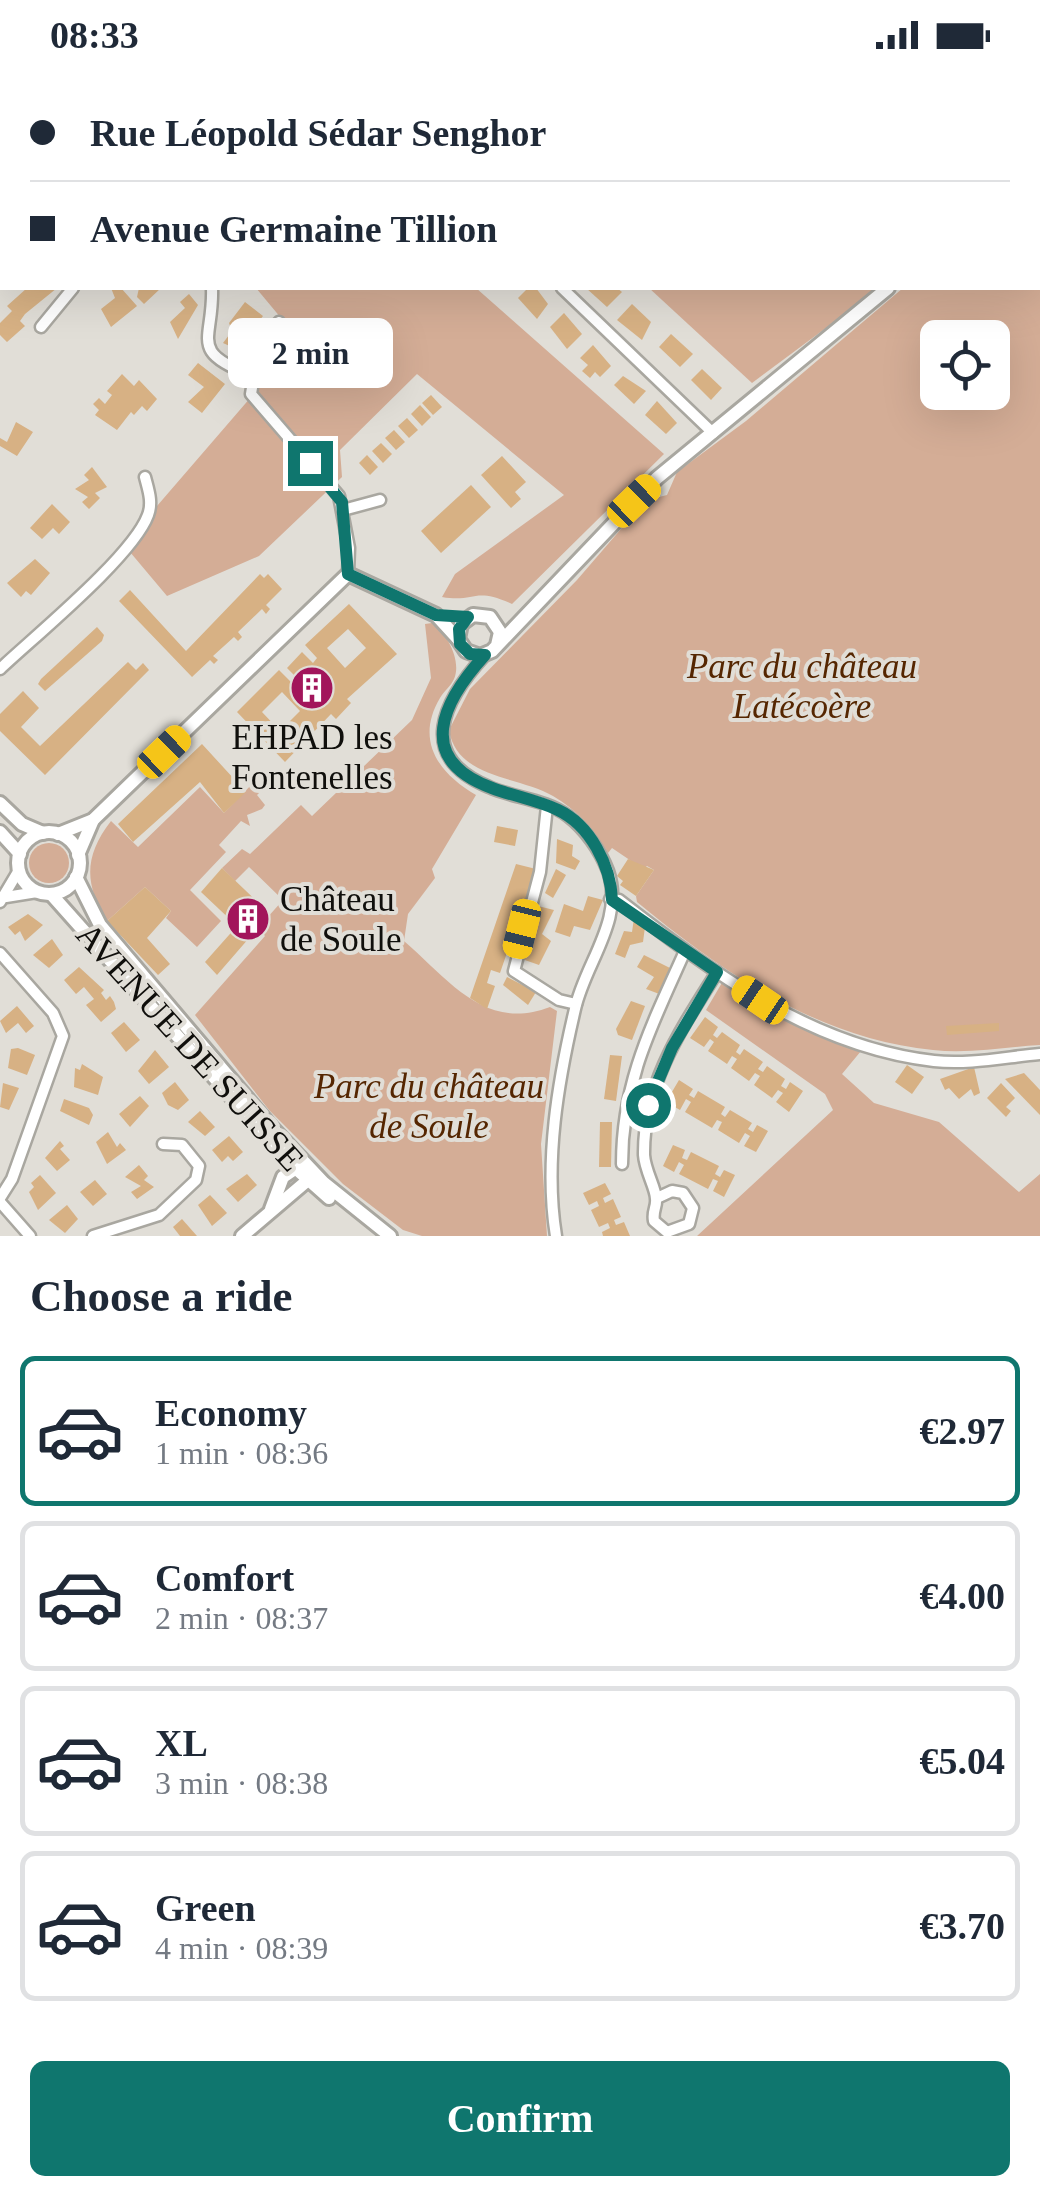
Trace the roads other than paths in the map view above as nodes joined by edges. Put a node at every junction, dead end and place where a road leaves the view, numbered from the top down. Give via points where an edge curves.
1 (72, 290) edge
2 (212, 290) edge
3 (564, 290) edge
4 (886, 290) edge
5 (279, 322) dead end
6 (40, 327) dead end
7 (251, 375) junction
8 (713, 434) junction
9 (145, 476) dead end
10 (380, 500) dead end
11 (343, 510) junction
12 (348, 574) junction
13 (436, 615) junction
14 (468, 617) junction
15 (490, 617) junction
16 (522, 618) junction
17 (458, 639) junction
18 (497, 645) junction
19 (0, 654) edge
20 (485, 655) junction
21 (13, 657) junction
22 (0, 669) edge
23 (0, 804) edge
24 (548, 806) junction
25 (93, 820) junction
26 (0, 832) edge
27 (50, 833) junction
28 (20, 854) junction
29 (78, 855) junction
30 (19, 870) junction
31 (76, 877) junction
32 (44, 893) junction
33 (3, 899) edge
34 (610, 899) junction
35 (685, 951) junction
36 (0, 953) edge
37 (717, 972) junction
38 (576, 1004) junction
39 (1040, 1054) edge
40 (163, 1144) dead end
41 (622, 1164) dead end
42 (303, 1171) junction
43 (656, 1198) junction
44 (0, 1200) edge
45 (270, 1210) junction
46 (30, 1236) edge
47 (93, 1236) edge
48 (242, 1236) edge
49 (378, 1236) edge
50 (390, 1236) edge
51 (556, 1236) edge

1 - 6 street
2 - 7 street via 208,348 218,361
3 - 8 street
4 - 8 street
5 - 7 street via 258,350
7 - 11 street via 257,406 336,492
8 - 16 street via 645,489
9 - 21 street via 150,511 138,532
10 - 11 street
11 - 12 street
12 - 13 street
12 - 25 street
13 - 14 street
13 - 17 street
14 - 15 street
14 - 17 street
15 - 16 street
15 - 18 street via 500,632
16 - 18 street
17 - 20 street via 470,654
18 - 20 street
19 - 21 street
20 - 24 street via 446,712 443,748 475,780
21 - 22 street
23 - 27 street via 17,820
24 - 34 street via 588,836 608,871
24 - 38 street via 540,872 514,971
25 - 27 street
25 - 29 street
26 - 28 street
27 - 28 street via 30,838
27 - 29 street via 71,841
28 - 30 street
29 - 31 street
30 - 32 street
30 - 33 street
31 - 32 street via 68,887
31 - 42 street, AVENUE DE SUISSE via 100,925
32 - 33 street
32 - 42 street, AVENUE DE SUISSE
34 - 35 street
34 - 38 street via 609,922
35 - 37 street
35 - 41 street via 637,1056
36 - 44 street via 53,1013 62,1036
37 - 39 street via 799,1021 873,1050 953,1062
37 - 43 street via 648,1105 644,1156
38 - 51 street via 556,1109
40 - 47 street via 182,1146 199,1166 196,1180 154,1218
42 - 45 street
42 - 45 street via 283,1178
42 - 49 street, AVENUE DE SUISSE
42 - 50 street, AVENUE DE SUISSE
43 - 43 street via 652,1215 662,1229 679,1231 689,1224 688,1197 672,1190
44 - 46 street
45 - 48 street

